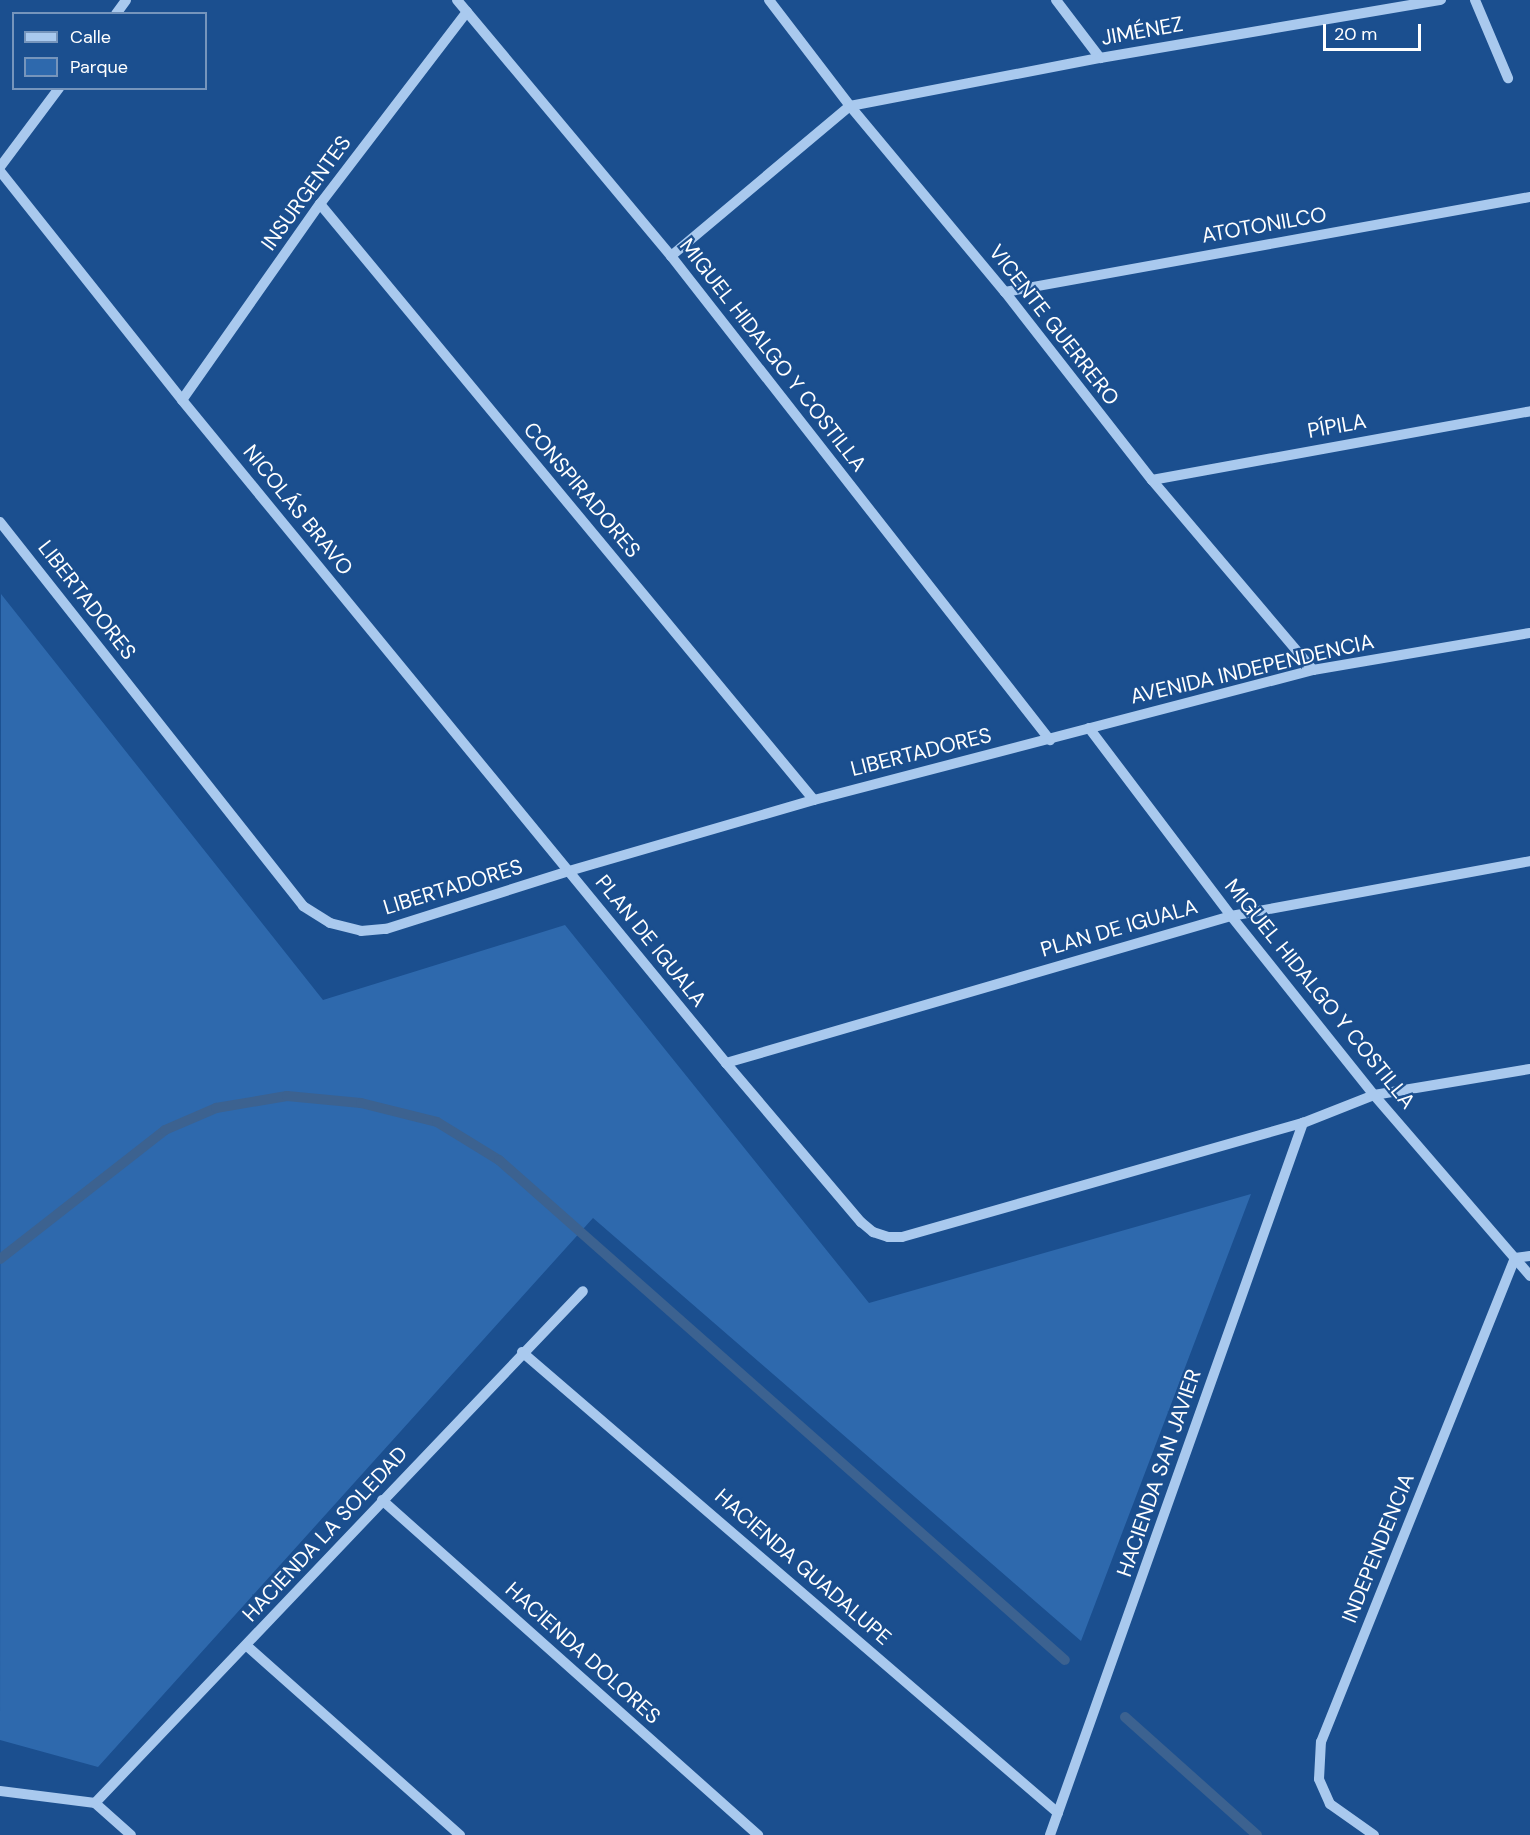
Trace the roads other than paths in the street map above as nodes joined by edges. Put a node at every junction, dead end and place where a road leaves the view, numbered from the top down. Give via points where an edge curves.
1 (457, 0) edge
2 (769, 0) edge
3 (1056, 0) edge
4 (1441, 0) edge
5 (1475, 0) edge
6 (466, 12) junction
7 (1100, 58) junction
8 (1508, 78) dead end
9 (58, 90) edge
10 (850, 106) junction
11 (0, 169) edge
12 (1530, 197) edge
13 (320, 204) junction
14 (671, 255) junction
15 (1005, 292) junction
16 (182, 400) junction
17 (1530, 411) edge
18 (1152, 480) junction
19 (0, 522) edge
20 (1530, 633) edge
21 (1313, 670) junction
22 (1089, 728) junction
23 (1050, 740) junction
24 (814, 800) junction
25 (1530, 861) edge
26 (569, 871) junction
27 (1231, 916) junction
28 (726, 1063) junction
29 (1530, 1069) edge
30 (1374, 1095) junction
31 (1303, 1123) junction
32 (1530, 1256) edge
33 (1515, 1258) junction
34 (1530, 1276) edge
35 (583, 1291) dead end
36 (522, 1352) junction
37 (382, 1500) junction
38 (247, 1646) junction
39 (0, 1791) edge
40 (95, 1803) junction
41 (1058, 1813) junction
42 (132, 1835) edge
43 (460, 1835) edge
44 (758, 1835) edge
45 (1050, 1835) edge
46 (1374, 1835) edge

1 - 6 street, MIGUEL HIDALGO Y COSTILLA
2 - 10 street, VICENTE GUERRERO
3 - 7 street
4 - 7 street, JIMÉNEZ
5 - 8 street
6 - 13 street, INSURGENTES
6 - 14 street, MIGUEL HIDALGO Y COSTILLA
7 - 10 street, JIMÉNEZ
9 - 11 street
10 - 14 street
10 - 15 street, VICENTE GUERRERO
11 - 16 street, NICOLÁS BRAVO
12 - 15 street, ATOTONILCO
13 - 16 street, INSURGENTES
13 - 24 street, CONSPIRADORES
14 - 23 street, MIGUEL HIDALGO Y COSTILLA
15 - 18 street, VICENTE GUERRERO
16 - 26 street, NICOLÁS BRAVO
17 - 18 street, PÍPILA
18 - 21 street, VICENTE GUERRERO
19 - 26 street, LIBERTADORES via 303,906 330,923 361,931 386,929
20 - 21 street, AVENIDA INDEPENDENCIA
21 - 22 street, AVENIDA INDEPENDENCIA
22 - 23 street, LIBERTADORES
22 - 27 street, MIGUEL HIDALGO Y COSTILLA
23 - 24 street, LIBERTADORES
24 - 26 street, LIBERTADORES
25 - 27 street, PLAN DE IGUALA
26 - 28 street, PLAN DE IGUALA
27 - 28 street, PLAN DE IGUALA
27 - 30 street, MIGUEL HIDALGO Y COSTILLA
28 - 31 street, PLAN DE IGUALA via 861,1222 888,1237 902,1237
29 - 30 street
30 - 31 street, PLAN DE IGUALA
30 - 33 street, MIGUEL HIDALGO Y COSTILLA
31 - 41 street, HACIENDA SAN JAVIER
32 - 33 street
33 - 34 street, MIGUEL HIDALGO Y COSTILLA
33 - 46 street, INDEPENDENCIA via 1321,1742 1319,1779 1330,1804
35 - 36 street, HACIENDA LA SOLEDAD
36 - 37 street, HACIENDA LA SOLEDAD
36 - 41 street, HACIENDA GUADALUPE
37 - 38 street, HACIENDA LA SOLEDAD
37 - 44 street, HACIENDA DOLORES
38 - 40 street, HACIENDA LA SOLEDAD
38 - 43 street
39 - 40 street
40 - 42 street
41 - 45 street, HACIENDA SAN JAVIER

